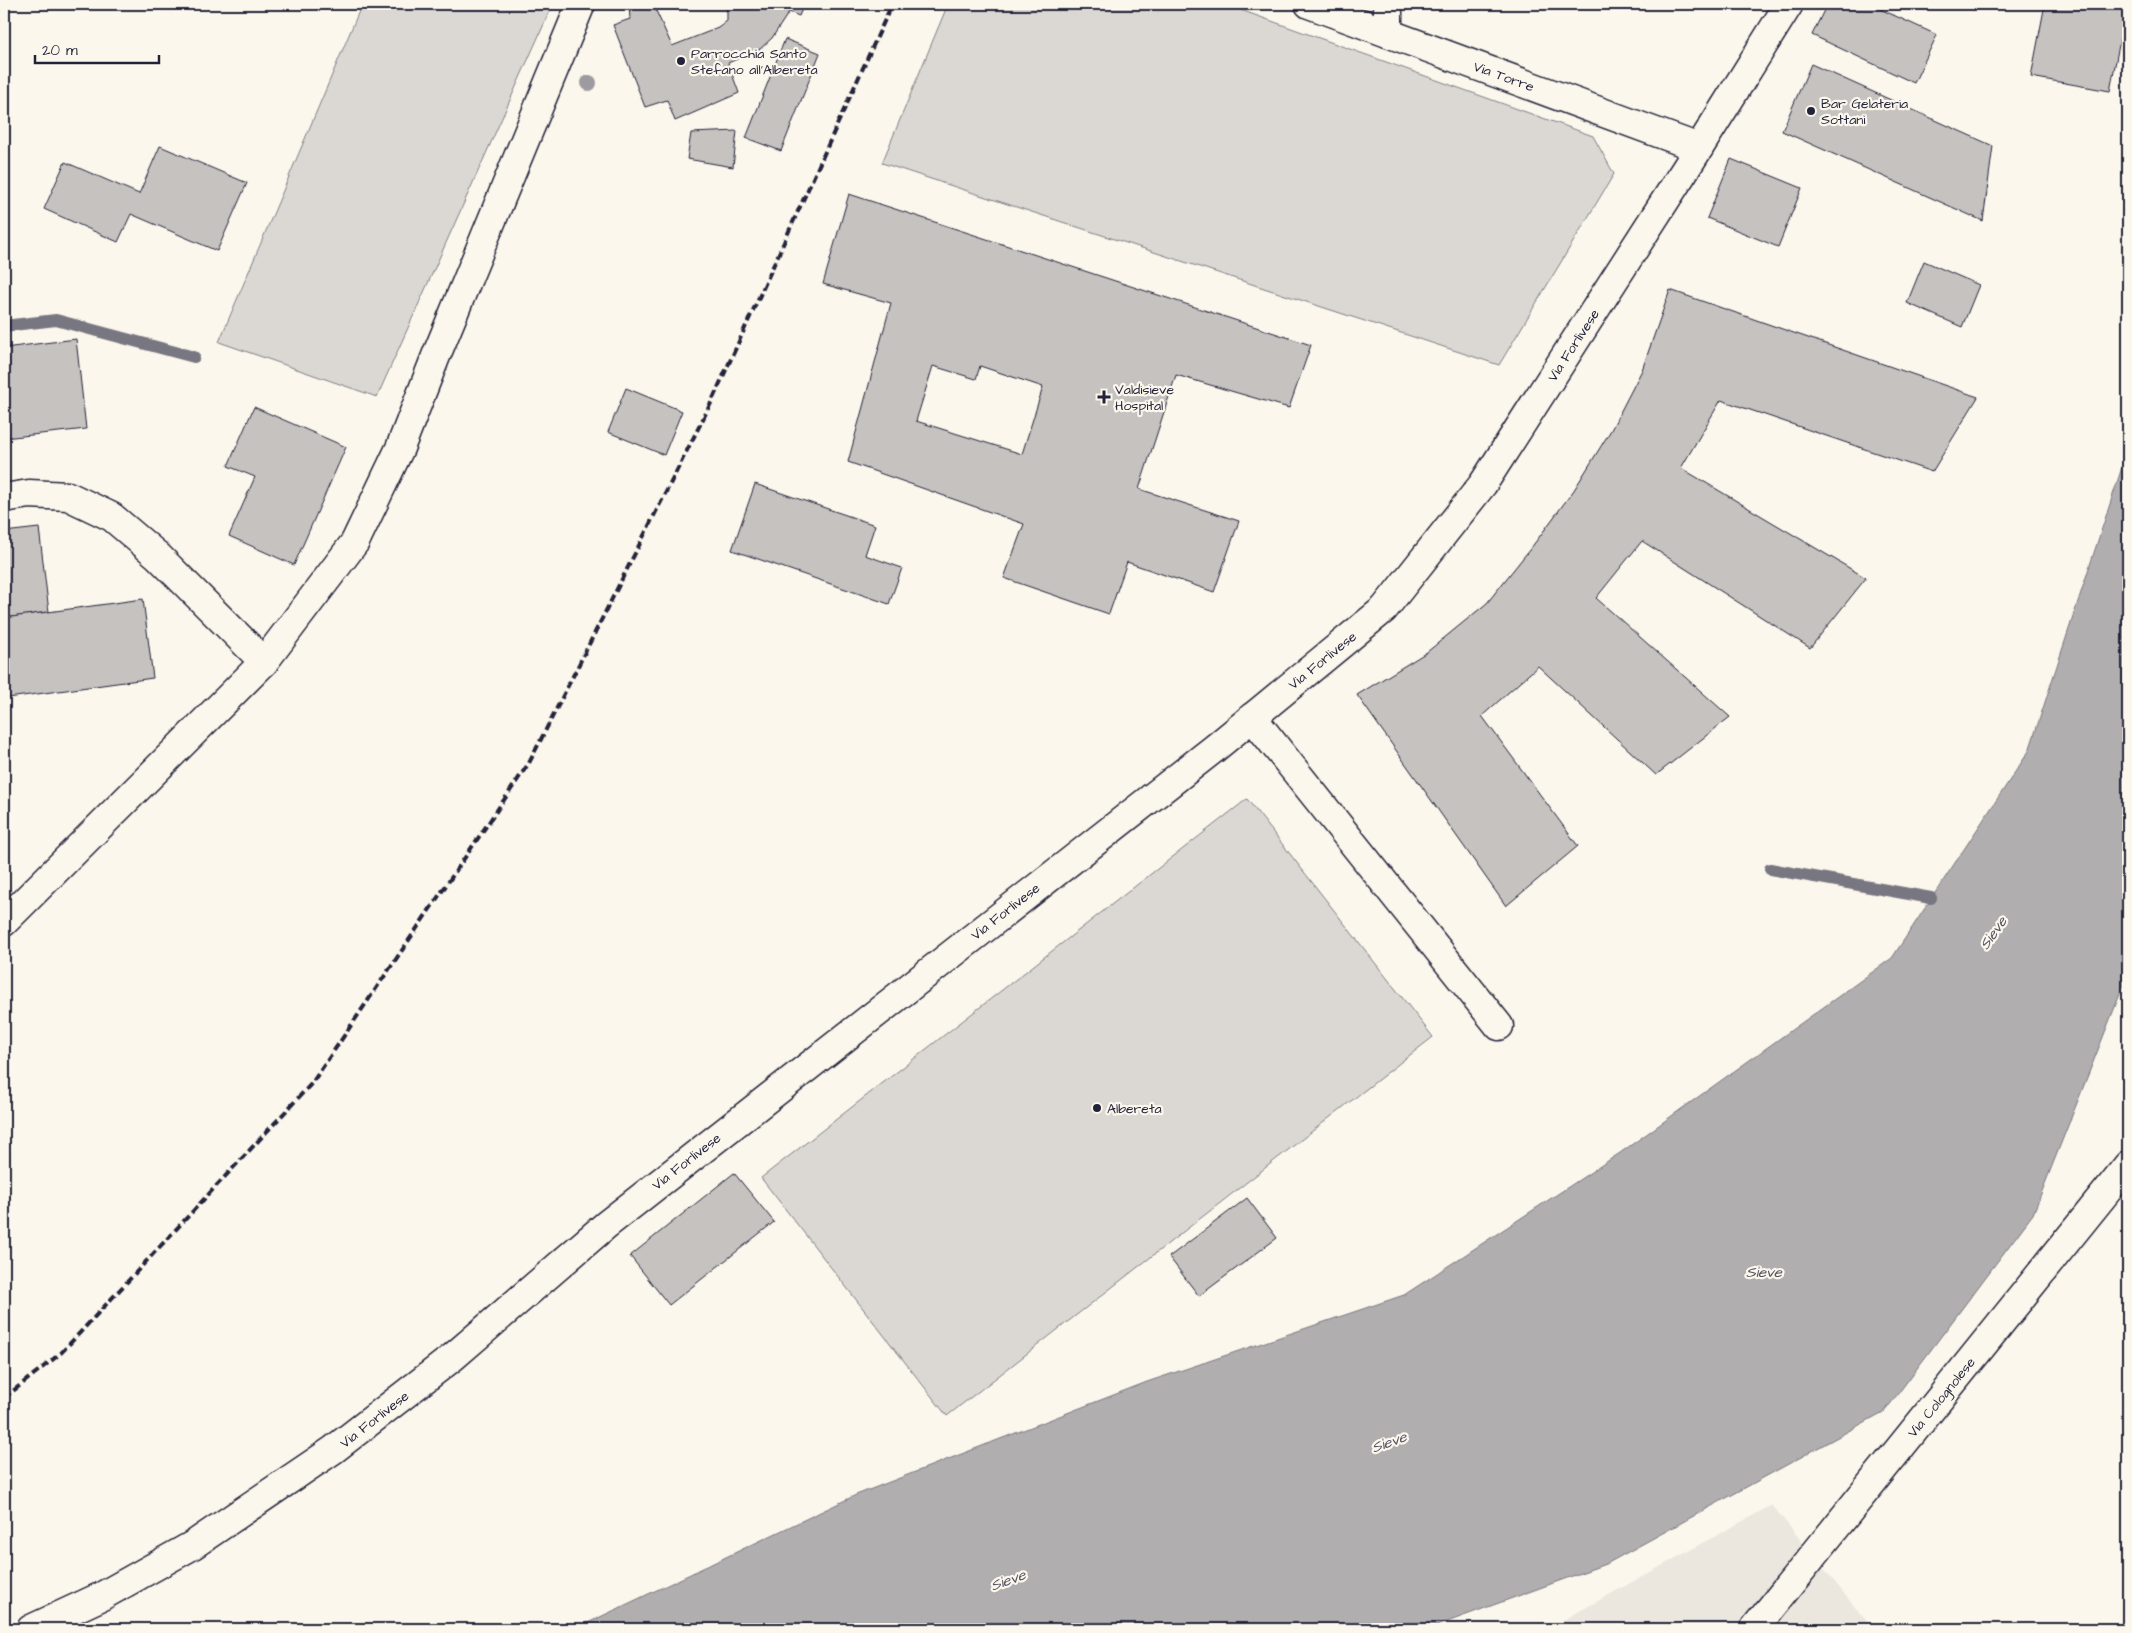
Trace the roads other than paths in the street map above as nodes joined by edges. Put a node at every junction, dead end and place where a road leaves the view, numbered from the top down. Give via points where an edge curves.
1 (581, 4) edge
2 (1309, 4) edge
3 (1388, 4) edge
4 (1789, 4) edge
5 (1388, 33) junction
6 (1699, 148) junction
7 (4, 498) edge
8 (264, 662) junction
9 (1252, 717) junction
10 (4, 922) edge
11 (1499, 1026) dead end
12 (2128, 1165) edge
13 (31, 1629) edge
14 (1754, 1629) edge

1 - 8 street via 392,465 355,542
2 - 5 street, Via Torre
3 - 5 street
4 - 6 street, Via Forlivese
5 - 6 street, Via Torre
6 - 9 street, Via Forlivese via 1483,484 1384,609
7 - 8 street via 29,494 68,496 112,517 158,556
8 - 10 street
9 - 11 street
9 - 13 street, Via Forlivese via 606,1224 453,1357 333,1450 193,1545 102,1596
12 - 14 street, Via Colognolese

